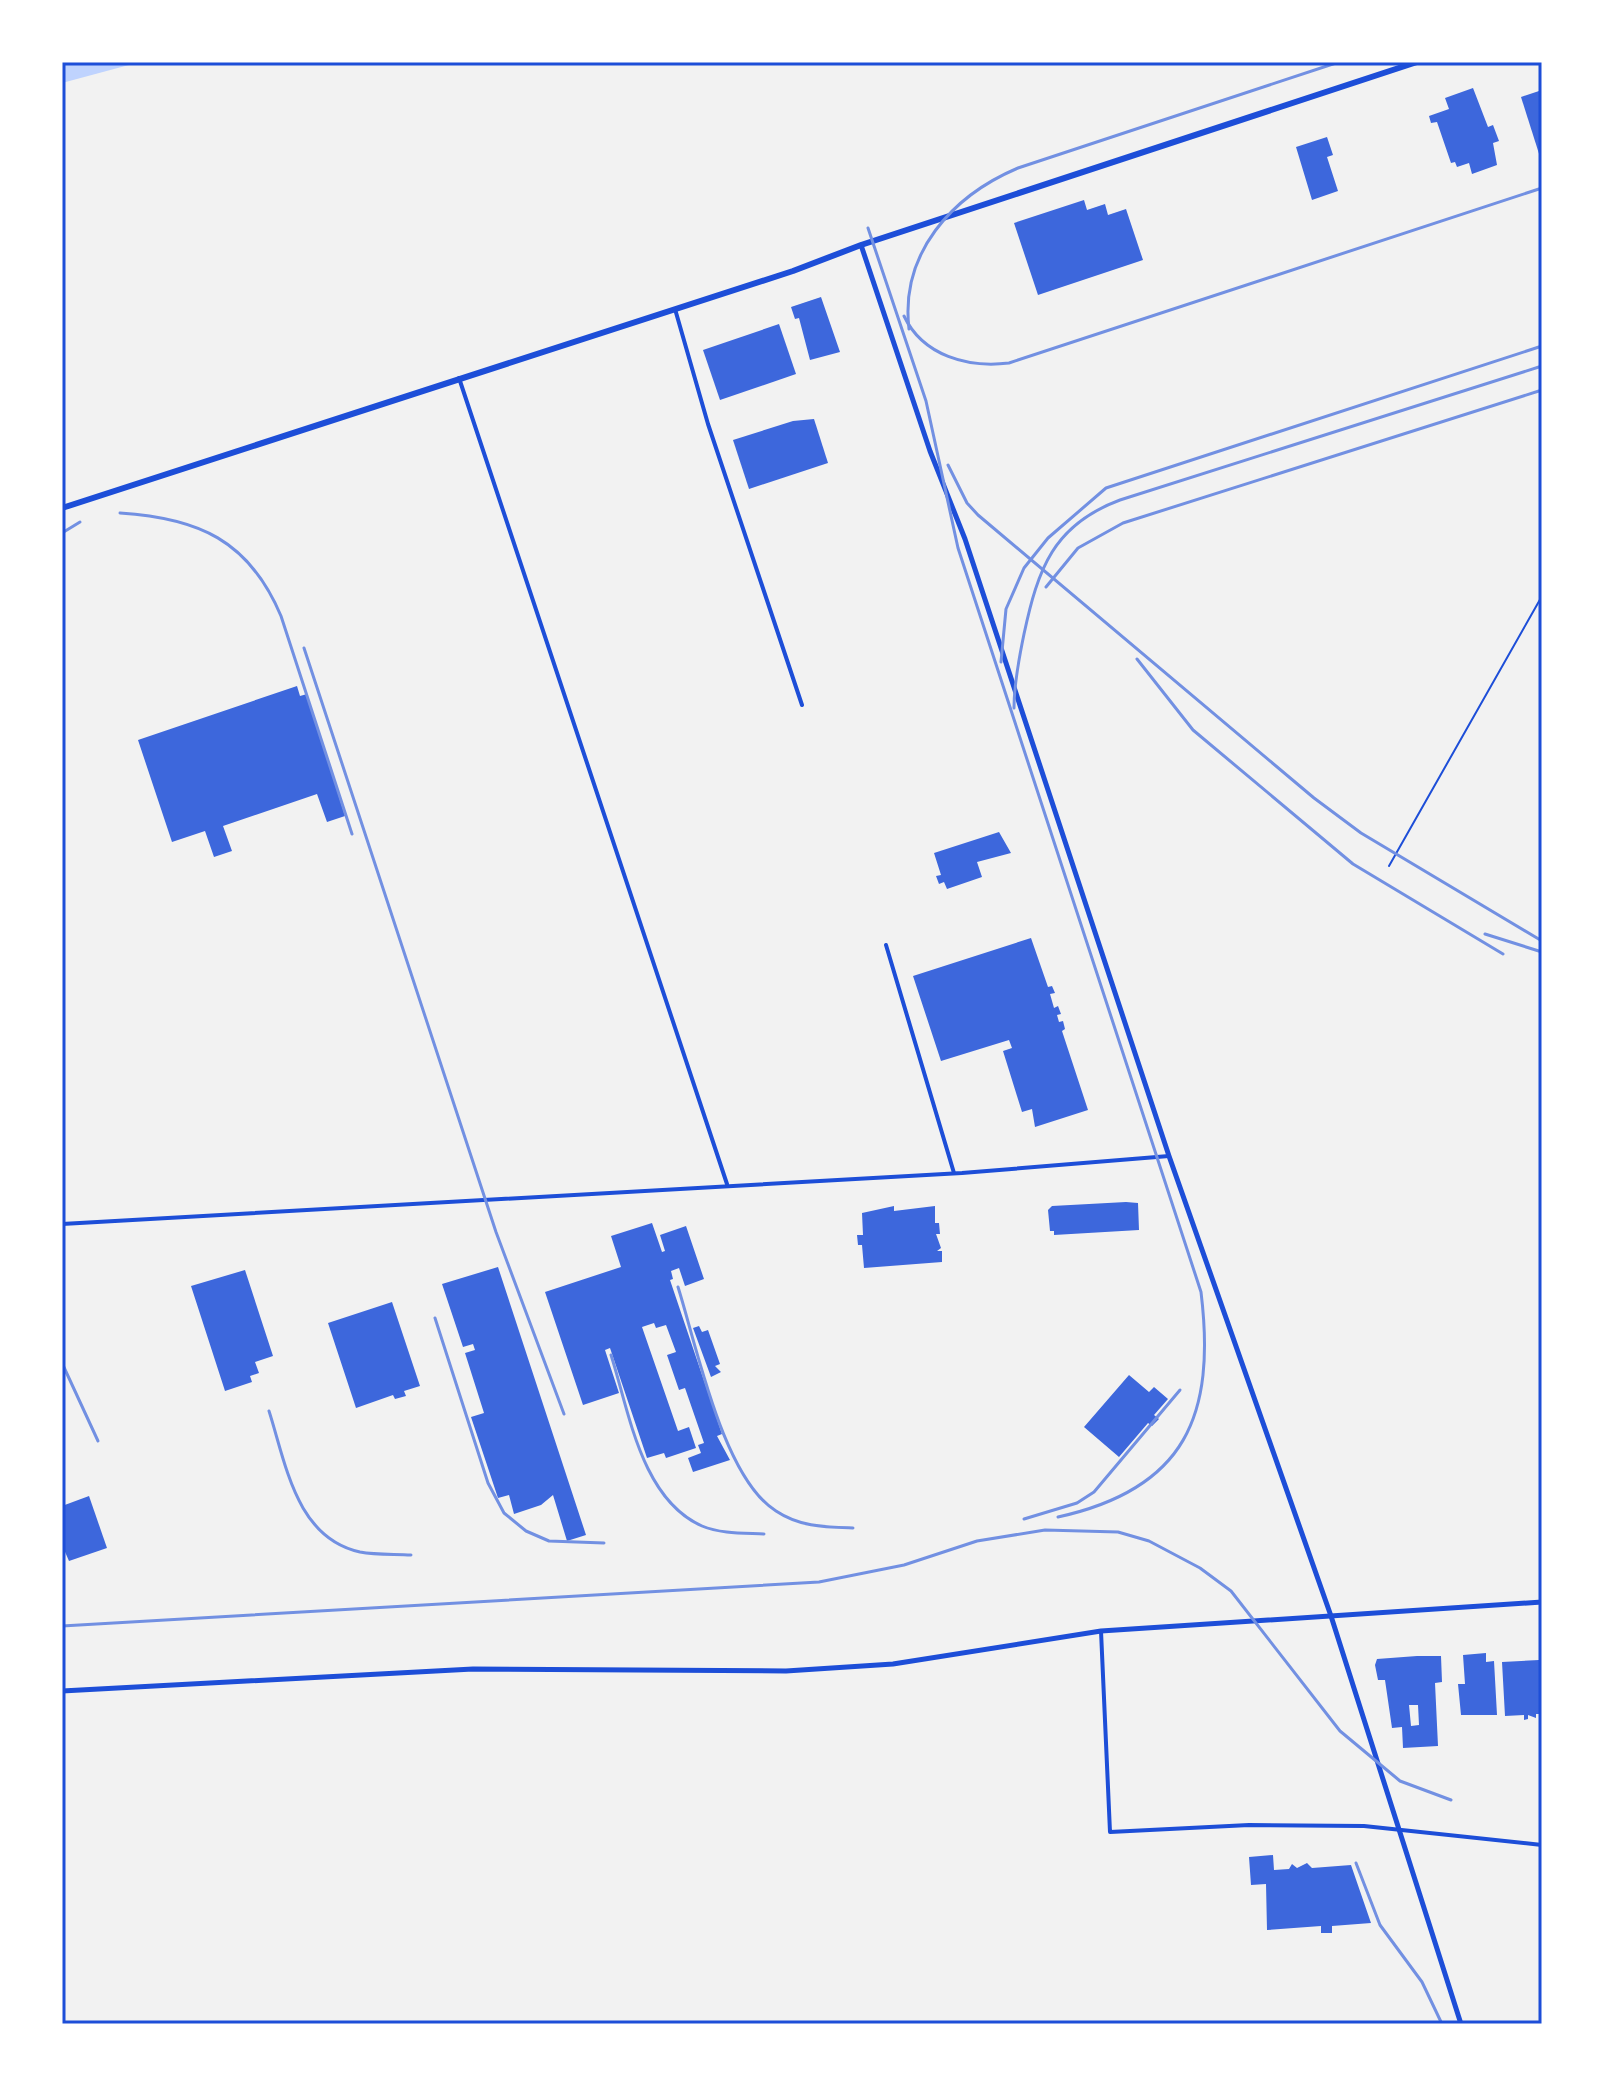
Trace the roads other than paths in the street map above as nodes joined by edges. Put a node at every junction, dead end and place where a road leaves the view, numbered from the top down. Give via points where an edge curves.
1 (1417, 62) edge
2 (861, 245) junction
3 (675, 309) junction
4 (459, 378) junction
5 (62, 508) edge
6 (1542, 596) edge
7 (802, 705) dead end
8 (1389, 866) dead end
9 (886, 945) dead end
10 (1169, 1156) junction
11 (954, 1173) junction
12 (727, 1184) junction
13 (62, 1224) edge
14 (1542, 1602) edge
15 (1101, 1631) junction
16 (62, 1691) edge
17 (1542, 1845) edge
18 (1461, 2024) edge

1 - 2 main road
2 - 3 main road
2 - 10 street via 965,539
3 - 4 main road
3 - 7 street
4 - 5 main road
4 - 12 street
6 - 8 lane
9 - 11 street
10 - 11 street
10 - 18 street via 1331,1616
11 - 12 street
12 - 13 street
14 - 15 street
15 - 16 street via 893,1664 786,1671 473,1669
15 - 17 street via 1110,1832 1364,1826

